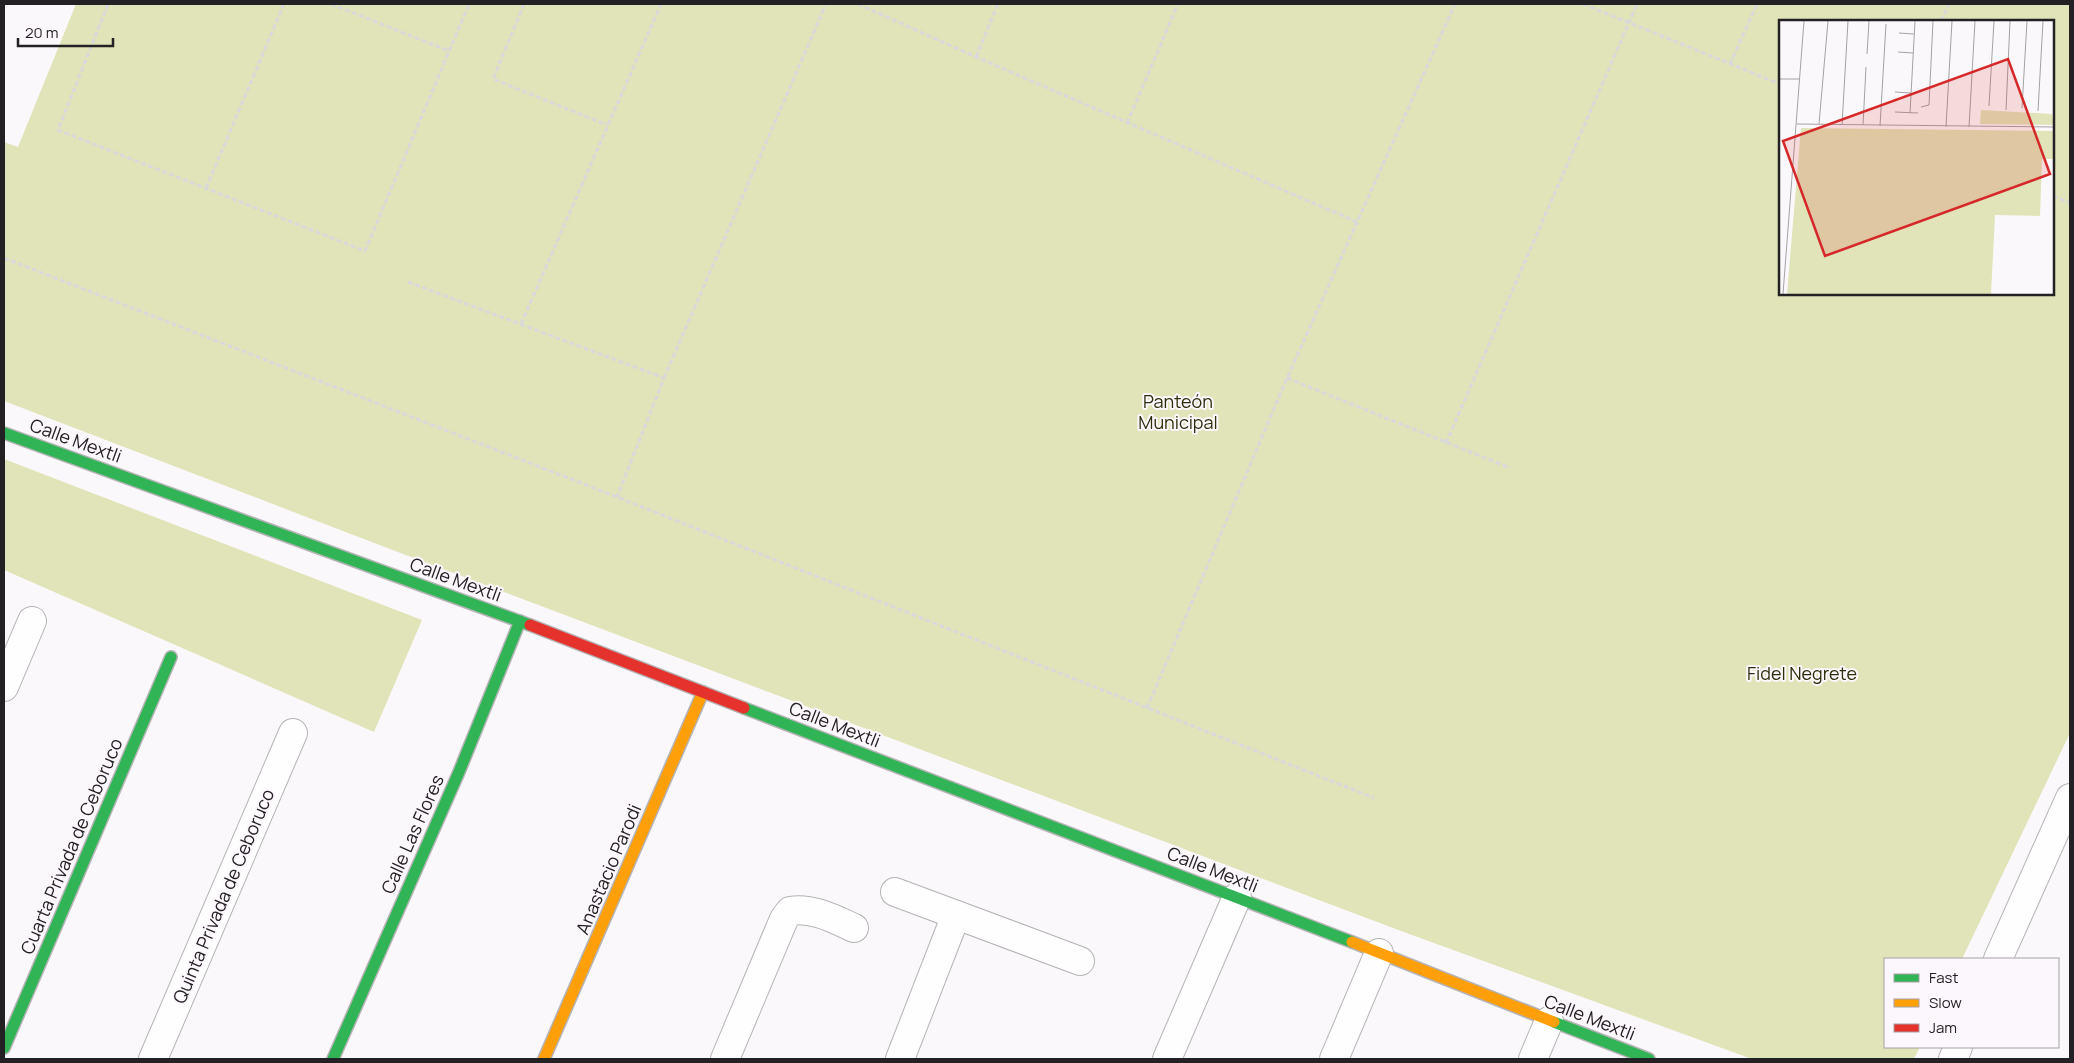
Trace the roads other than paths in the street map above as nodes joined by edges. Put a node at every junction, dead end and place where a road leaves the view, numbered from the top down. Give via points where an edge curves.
1 (4, 432) edge
2 (32, 621) dead end
3 (520, 621) junction
4 (171, 657) dead end
5 (4, 687) edge
6 (703, 692) junction
7 (293, 733) dead end
8 (2070, 798) edge
9 (895, 892) dead end
10 (1237, 897) junction
11 (956, 915) junction
12 (854, 928) dead end
13 (1380, 953) junction
14 (1998, 958) edge
15 (1080, 962) dead end
16 (1549, 1020) junction
17 (4, 1048) edge
18 (153, 1059) edge
19 (333, 1059) edge
20 (544, 1059) edge
21 (725, 1059) edge
22 (900, 1059) edge
23 (1167, 1059) edge
24 (1334, 1059) edge
25 (1533, 1059) edge
26 (1649, 1059) edge

1 - 3 street, Calle Mextli
2 - 5 street
3 - 6 street, Calle Mextli
3 - 19 street, Calle Las Flores via 459,772
4 - 17 street, Cuarta Privada de Ceboruco
6 - 10 street, Calle Mextli
6 - 20 street, Anastacio Parodi
7 - 18 street, Quinta Privada de Ceboruco
8 - 14 street
9 - 11 street
10 - 13 street, Calle Mextli
10 - 23 street
11 - 15 street
11 - 22 street
12 - 21 street via 811,911 790,911
13 - 16 street, Calle Mextli
13 - 24 street
16 - 25 street
16 - 26 street, Calle Mextli

